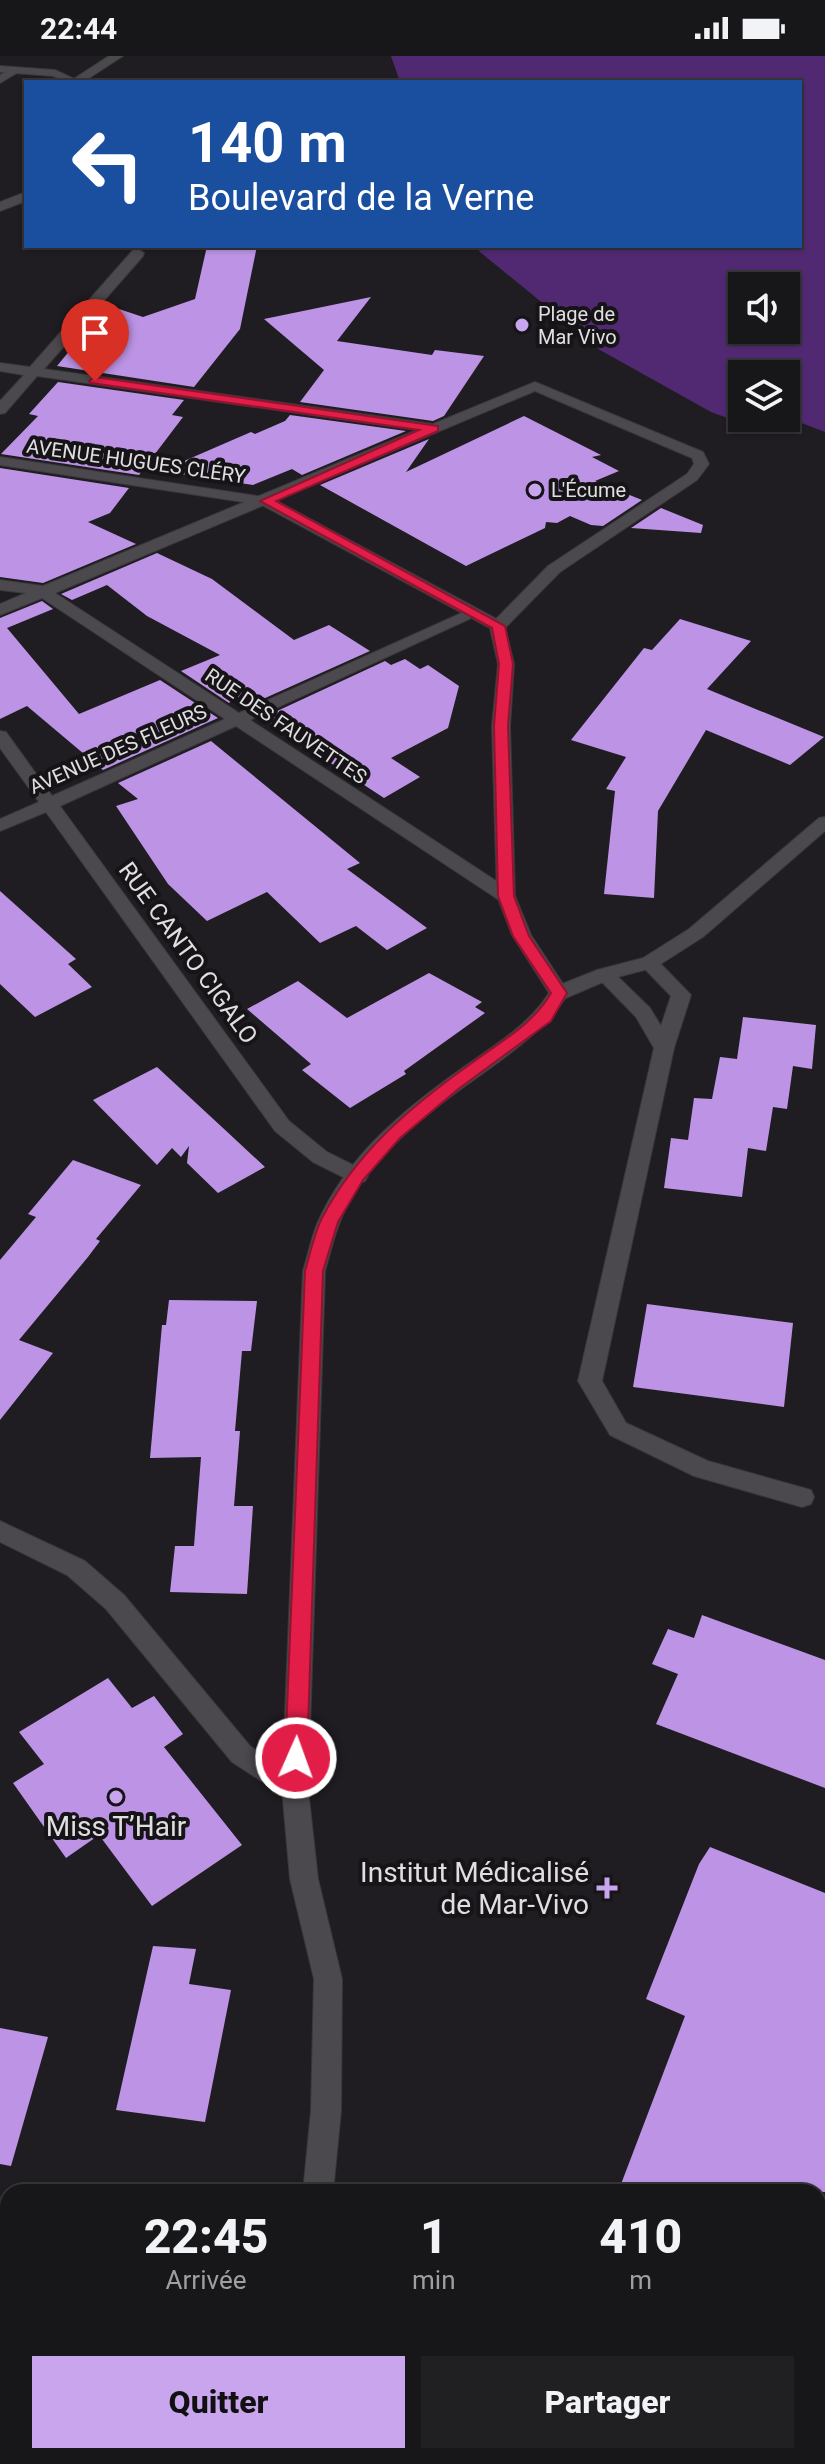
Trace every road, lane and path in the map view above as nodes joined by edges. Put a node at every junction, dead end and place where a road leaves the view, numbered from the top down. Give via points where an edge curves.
1 (117, 56) edge
2 (0, 69) edge
3 (16, 70) junction
4 (0, 80) edge
5 (71, 80) edge
6 (78, 80) edge
7 (24, 197) edge
8 (0, 207) edge
9 (138, 253) dead end
10 (0, 367) edge
11 (34, 372) junction
12 (0, 410) edge
13 (433, 428) junction
14 (0, 461) edge
15 (266, 501) junction
16 (0, 585) edge
17 (42, 591) junction
18 (0, 610) edge
19 (472, 614) junction
20 (498, 626) junction
21 (237, 719) junction
22 (0, 736) edge
23 (49, 805) junction
24 (825, 822) edge
25 (0, 826) edge
26 (506, 896) junction
27 (649, 963) junction
28 (604, 974) junction
29 (559, 993) junction
30 (664, 1048) junction
31 (357, 1176) junction
32 (802, 1497) dead end
33 (0, 1531) edge
34 (295, 1789) junction
35 (319, 2184) edge

1 - 6 street
2 - 3 street
3 - 4 street
3 - 5 street via 55,73
7 - 8 street
9 - 11 street
10 - 11 street
11 - 12 street
11 - 13 street
13 - 15 street
13 - 20 street via 535,386 698,455 702,464 692,477 554,569
14 - 15 street, AVENUE HUGUES CLÉRY
15 - 17 street
15 - 19 street
16 - 17 street
17 - 18 street
17 - 21 street, RUE DES FAUVETTES
19 - 20 street
19 - 21 street, AVENUE DES FLEURS
20 - 26 street via 506,664 501,726
21 - 23 street, AVENUE DES FLEURS
21 - 26 street, RUE DES FAUVETTES
22 - 23 street, RUE CANTO CIGALO
23 - 25 street, AVENUE DES FLEURS
23 - 31 street, RUE CANTO CIGALO via 282,1126 320,1157
24 - 27 street via 696,933
26 - 29 street via 512,919
27 - 28 street
27 - 30 street via 681,995
28 - 29 street
28 - 30 street via 643,1013
29 - 31 street via 545,1017 394,1133
30 - 32 street via 590,1381 618,1429 702,1469
31 - 34 street via 329,1221 314,1271
33 - 34 street via 76,1568 115,1602 241,1754
34 - 35 street via 304,1879 328,1979

